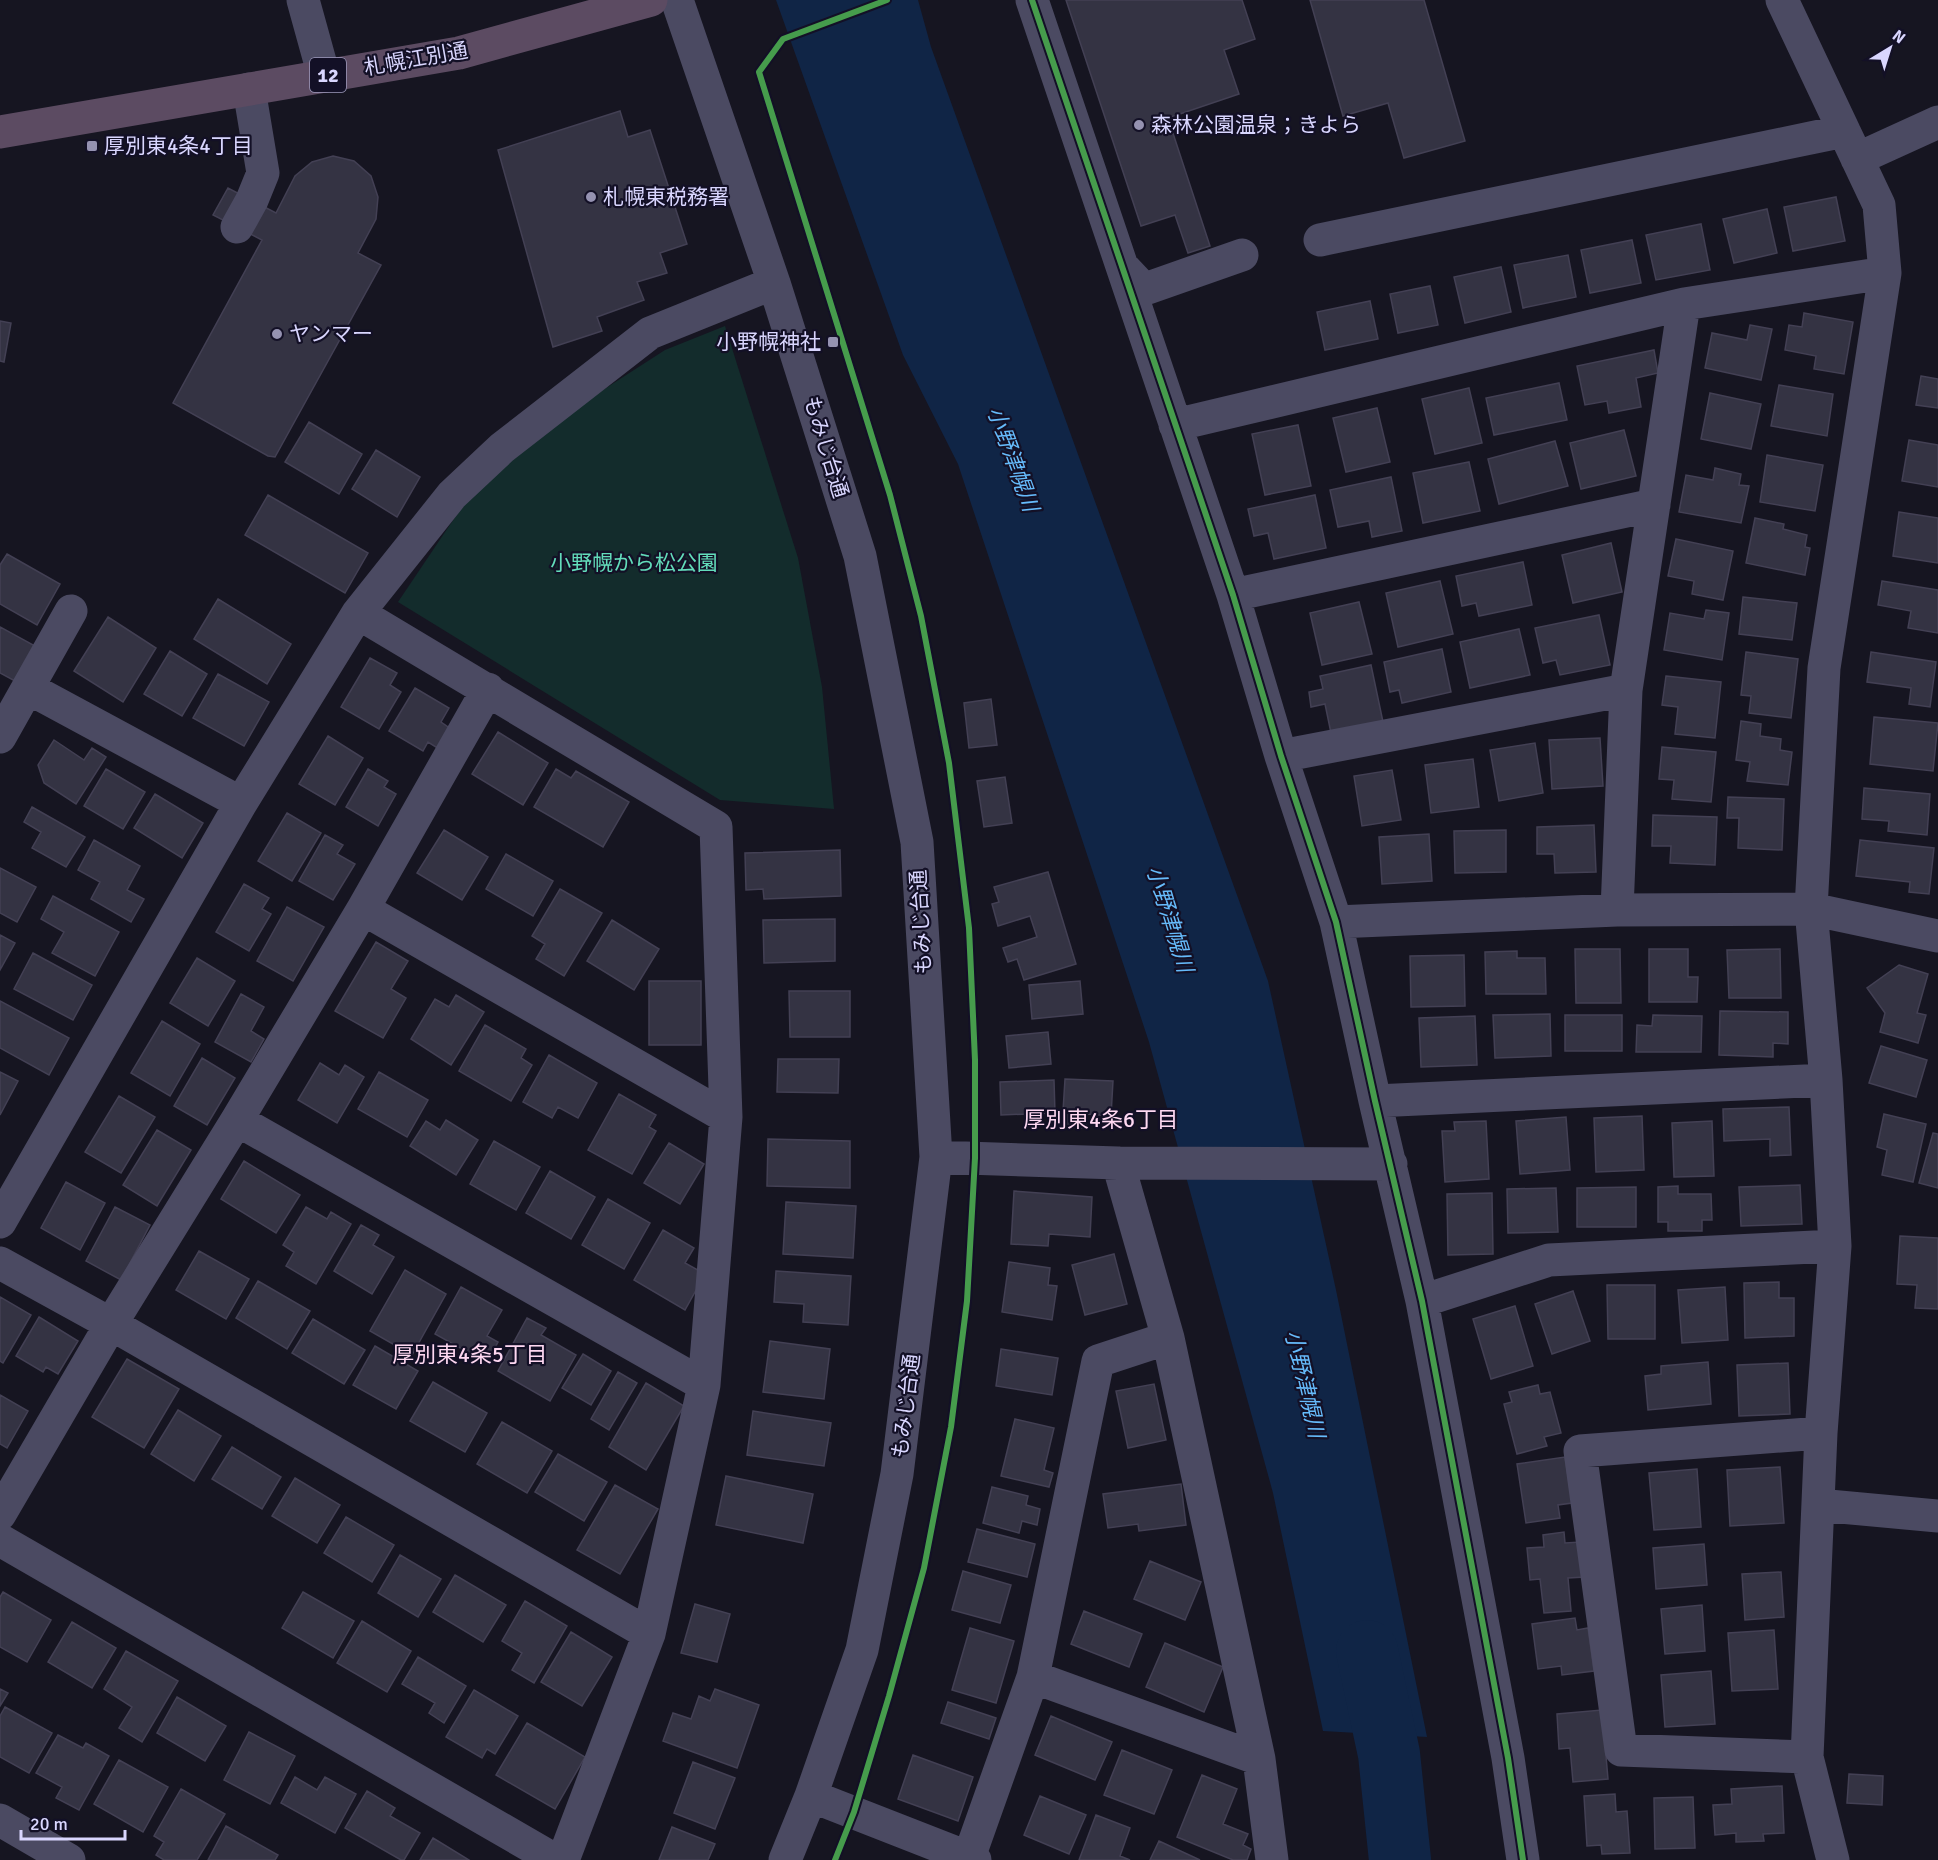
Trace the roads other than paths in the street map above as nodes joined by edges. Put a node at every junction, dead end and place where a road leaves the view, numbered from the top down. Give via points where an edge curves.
1 (303, 0) edge
2 (651, 0) edge
3 (677, 0) edge
4 (1032, 0) edge
5 (1782, 0) edge
6 (324, 76) junction
7 (249, 88) junction
8 (1938, 122) edge
9 (0, 132) edge
10 (1850, 145) junction
11 (237, 227) dead end
12 (1320, 240) dead end
13 (1242, 255) dead end
14 (1122, 266) junction
15 (1885, 273) junction
16 (774, 283) junction
17 (1684, 304) junction
18 (1175, 425) junction
19 (1654, 505) junction
20 (1233, 595) junction
21 (71, 611) dead end
22 (358, 613) junction
23 (28, 688) junction
24 (488, 689) junction
25 (1626, 690) junction
26 (0, 737) edge
27 (1281, 756) junction
28 (241, 803) junction
29 (363, 909) junction
30 (1812, 909) junction
31 (1617, 910) junction
32 (1336, 922) junction
33 (1938, 936) edge
34 (1826, 1080) junction
35 (1375, 1101) junction
36 (726, 1117) junction
37 (237, 1120) junction
38 (936, 1157) junction
39 (1118, 1162) junction
40 (1391, 1164) junction
41 (0, 1222) edge
42 (1835, 1246) junction
43 (0, 1263) edge
44 (1422, 1300) junction
45 (111, 1324) junction
46 (1168, 1338) junction
47 (704, 1385) junction
48 (1821, 1433) junction
49 (1818, 1505) junction
50 (0, 1514) edge
51 (1938, 1516) edge
52 (0, 1540) edge
53 (649, 1634) junction
54 (1033, 1677) junction
55 (1807, 1757) junction
56 (1259, 1759) junction
57 (811, 1796) junction
58 (0, 1820) edge
59 (970, 1859) edge
60 (69, 1860) edge
61 (555, 1860) edge
62 (563, 1860) edge
63 (785, 1860) edge
64 (1272, 1860) edge
65 (1523, 1860) edge
66 (1833, 1860) edge

1 - 6 street
2 - 6 highway, 札幌江別通 / 12 via 459,53
3 - 16 street, もみじ台通
4 - 14 street
5 - 10 street
6 - 7 highway, 札幌江別通 / 12
7 - 9 highway, 札幌江別通 / 12
7 - 11 street via 263,173
8 - 10 street
10 - 12 street
10 - 15 street via 1878,205
13 - 14 street via 1148,288
14 - 18 street
15 - 17 street
15 - 30 street via 1824,668
16 - 22 street via 650,333 502,448 452,495
16 - 38 street, もみじ台通 via 860,556 916,842
17 - 18 street
17 - 19 street
18 - 20 street
19 - 20 street
19 - 25 street
20 - 27 street
21 - 23 street
22 - 24 street
22 - 28 street
23 - 26 street
23 - 28 street
24 - 29 street
24 - 36 street via 716,827
25 - 27 street
25 - 31 street
27 - 32 street
28 - 41 street
29 - 36 street
29 - 37 street
30 - 31 street
30 - 33 street
30 - 34 street
31 - 32 street
32 - 35 street
34 - 35 street
34 - 42 street
35 - 40 street
36 - 47 street
37 - 45 street
37 - 47 street
38 - 39 street
38 - 57 street, もみじ台通 via 897,1474 862,1650
39 - 40 street
39 - 46 street
40 - 44 street
42 - 44 street via 1549,1260
42 - 48 street
43 - 45 street
44 - 65 street via 1508,1758
45 - 50 street
45 - 53 street
46 - 54 street via 1098,1361
46 - 56 street
47 - 53 street
48 - 49 street
48 - 55 street via 1580,1451 1621,1750
49 - 51 street
49 - 55 street
52 - 61 street
53 - 62 street
54 - 56 street
54 - 59 street
55 - 66 street
56 - 64 street
57 - 59 street
57 - 63 street, もみじ台通
58 - 60 street

